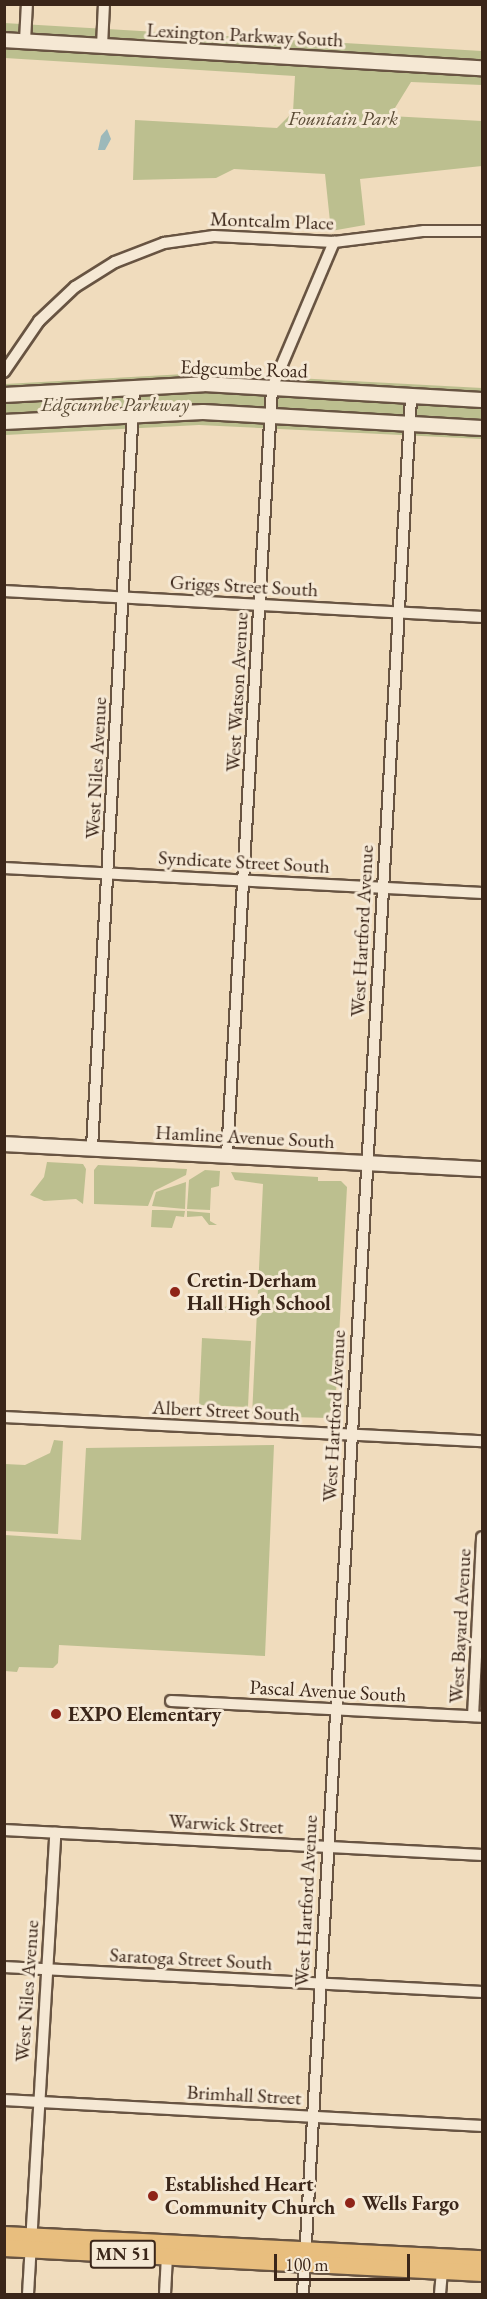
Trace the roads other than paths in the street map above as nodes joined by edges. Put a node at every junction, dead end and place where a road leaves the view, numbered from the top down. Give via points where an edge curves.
1 (27, 4) edge
2 (104, 4) edge
3 (4, 40) edge
4 (25, 41) junction
5 (102, 46) junction
6 (483, 68) edge
7 (483, 231) edge
8 (334, 242) junction
9 (4, 372) edge
10 (272, 388) junction
11 (134, 389) junction
12 (4, 395) edge
13 (411, 396) junction
14 (483, 400) edge
15 (134, 415) junction
16 (271, 416) junction
17 (4, 422) edge
18 (409, 424) junction
19 (483, 428) edge
20 (4, 591) edge
21 (123, 598) junction
22 (260, 605) junction
23 (398, 613) junction
24 (483, 617) edge
25 (4, 868) edge
26 (108, 873) junction
27 (244, 880) junction
28 (382, 887) junction
29 (483, 893) edge
30 (4, 1144) edge
31 (92, 1148) junction
32 (227, 1155) junction
33 (366, 1162) junction
34 (483, 1168) edge
35 (4, 1418) edge
36 (350, 1435) junction
37 (483, 1442) edge
38 (483, 1537) edge
39 (171, 1701) dead end
40 (335, 1709) junction
41 (478, 1716) edge
42 (4, 1830) edge
43 (55, 1833) junction
44 (327, 1847) junction
45 (483, 1855) edge
46 (4, 1967) edge
47 (46, 1969) junction
48 (320, 1984) junction
49 (483, 1992) edge
50 (4, 2100) edge
51 (38, 2102) junction
52 (313, 2116) junction
53 (483, 2126) edge
54 (4, 2235) edge
55 (30, 2243) junction
56 (4, 2248) edge
57 (167, 2256) junction
58 (305, 2257) junction
59 (483, 2259) edge
60 (442, 2270) junction
61 (483, 2273) edge
62 (28, 2295) edge
63 (165, 2295) edge
64 (303, 2295) edge
65 (440, 2295) edge

1 - 4 street
2 - 5 street
3 - 4 street, Lexington Parkway South
4 - 5 street, Lexington Parkway South
5 - 6 street, Lexington Parkway South
7 - 8 street, Montcalm Place via 424,231
8 - 9 street, Montcalm Place via 214,236 139,252 94,274 58,302 22,342
8 - 10 street, West Watson Avenue
10 - 11 street, Edgcumbe Road via 204,384
10 - 13 street, Edgcumbe Road
10 - 16 street, West Watson Avenue
11 - 12 street, Edgcumbe Road
11 - 15 street, West Niles Avenue
13 - 14 street, Edgcumbe Road
13 - 18 street, West Hartford Avenue
15 - 16 street via 203,412
15 - 17 street
15 - 21 street, West Niles Avenue
16 - 18 street
16 - 22 street, West Watson Avenue
18 - 19 street
18 - 23 street, West Hartford Avenue
20 - 21 street, Griggs Street South
21 - 22 street, Griggs Street South
21 - 26 street, West Niles Avenue
22 - 23 street, Griggs Street South
22 - 27 street, West Watson Avenue
23 - 24 street, Griggs Street South
23 - 28 street, West Hartford Avenue
25 - 26 street, Syndicate Street South
26 - 27 street, Syndicate Street South
26 - 31 street, West Niles Avenue
27 - 28 street, Syndicate Street South
27 - 32 street, West Watson Avenue
28 - 29 street, Syndicate Street South
28 - 33 street, West Hartford Avenue
30 - 31 street, Hamline Avenue South
31 - 32 street, Hamline Avenue South
32 - 33 street, Hamline Avenue South
33 - 34 street, Hamline Avenue South
33 - 36 street, West Hartford Avenue
35 - 36 street, Albert Street South
36 - 37 street, Albert Street South
36 - 40 street, West Hartford Avenue
38 - 41 street, West Bayard Avenue
39 - 40 street, Pascal Avenue South
40 - 41 street, Pascal Avenue South
40 - 44 street, West Hartford Avenue
42 - 43 street, Warwick Street
43 - 44 street, Warwick Street
43 - 47 street, West Niles Avenue
44 - 45 street, Warwick Street
44 - 48 street, West Hartford Avenue
46 - 47 street, Saratoga Street South
47 - 48 street, Saratoga Street South
47 - 51 street, West Niles Avenue
48 - 49 street, Saratoga Street South
48 - 52 street, West Hartford Avenue
50 - 51 street, Brimhall Street
51 - 52 street, Brimhall Street
51 - 55 street, West Niles Avenue
52 - 53 street, Brimhall Street
52 - 58 street, West Hartford Avenue
54 - 55 main road, MN 51
55 - 56 main road, MN 51
55 - 57 main road, MN 51
55 - 58 main road, MN 51
55 - 62 street, West Niles Avenue
57 - 58 main road, MN 51
57 - 63 street
58 - 59 main road, MN 51
58 - 60 main road, MN 51
58 - 64 street, West Hartford Avenue
60 - 61 main road, MN 51
60 - 65 street

